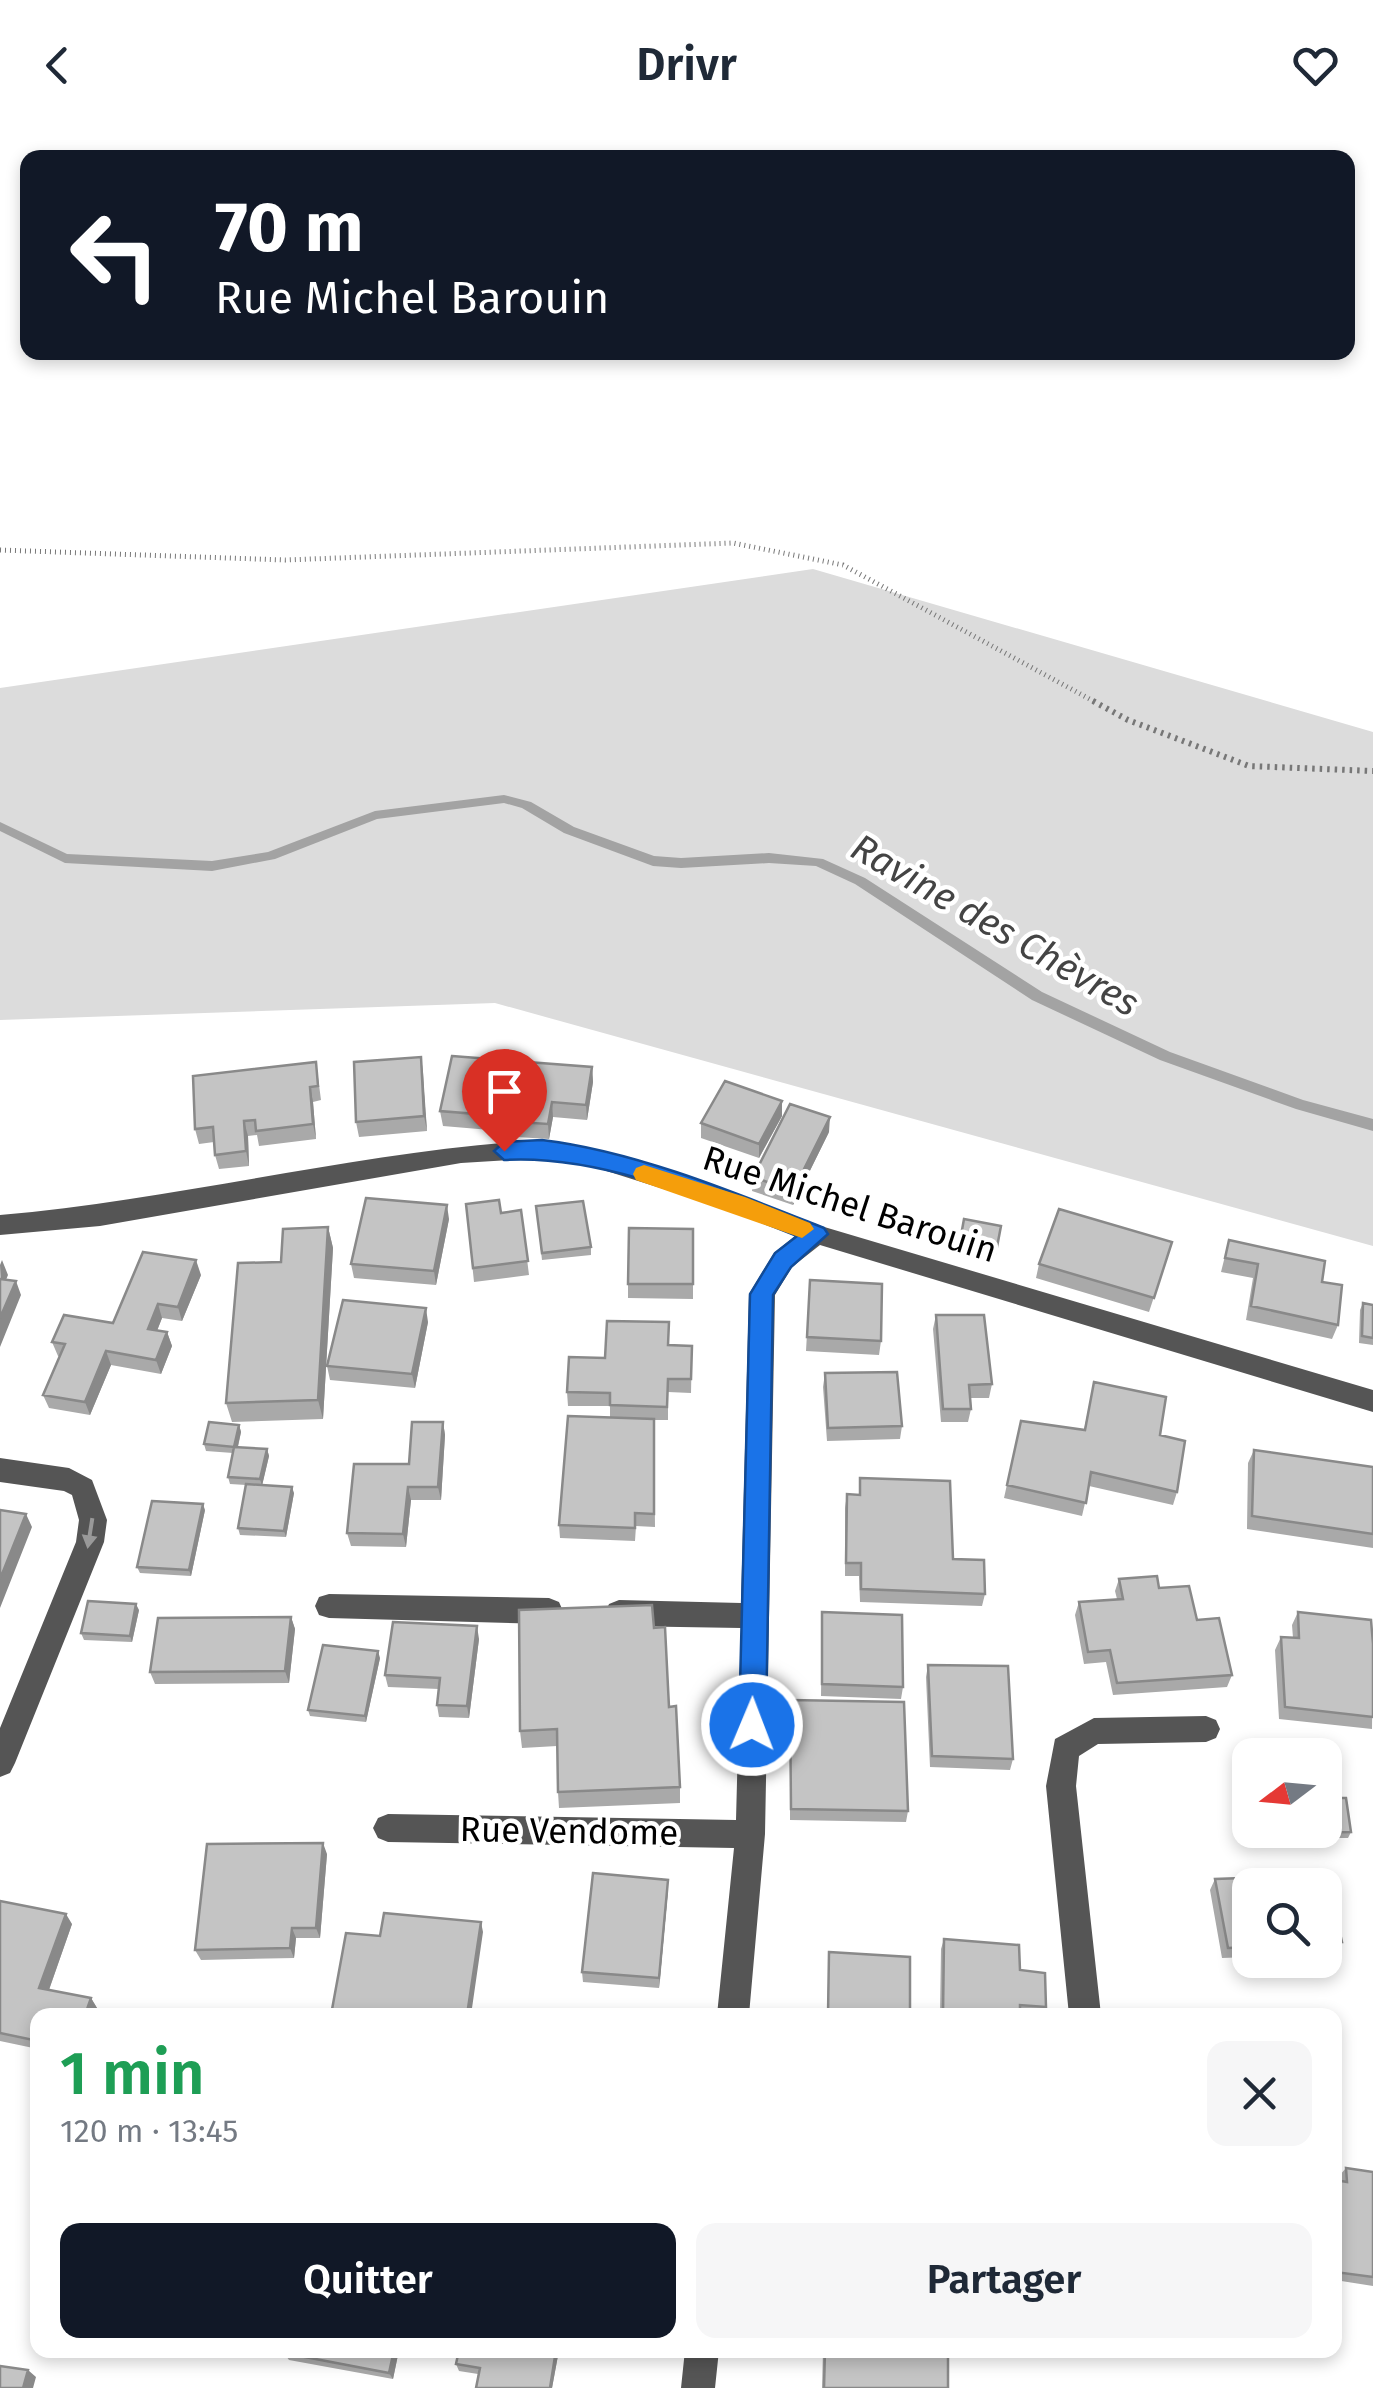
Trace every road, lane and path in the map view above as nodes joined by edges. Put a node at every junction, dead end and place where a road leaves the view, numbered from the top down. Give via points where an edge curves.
1 (0, 550) edge
2 (1373, 771) edge
3 (0, 1225) edge
4 (816, 1234) junction
5 (1373, 1401) edge
6 (0, 1470) edge
7 (329, 1606) dead end
8 (755, 1616) junction
9 (1206, 1730) dead end
10 (0, 1764) edge
11 (388, 1828) dead end
12 (750, 1834) junction
13 (734, 2008) edge
14 (1084, 2008) edge
15 (701, 2358) edge
16 (698, 2388) edge

1 - 2 path via 285,560 733,544 843,565 1128,720 1250,766
3 - 4 street, Rue Michel Barouin via 100,1216 461,1154 542,1149 596,1158
4 - 5 street, Rue Michel Barouin
4 - 8 street via 783,1260 762,1294
6 -> 10 street via 69,1480 83,1488 94,1520
7 - 8 street
8 - 12 street
9 - 14 street via 1094,1732 1065,1749 1061,1786
11 - 12 street, Rue Vendome
12 - 13 street
15 - 16 street

